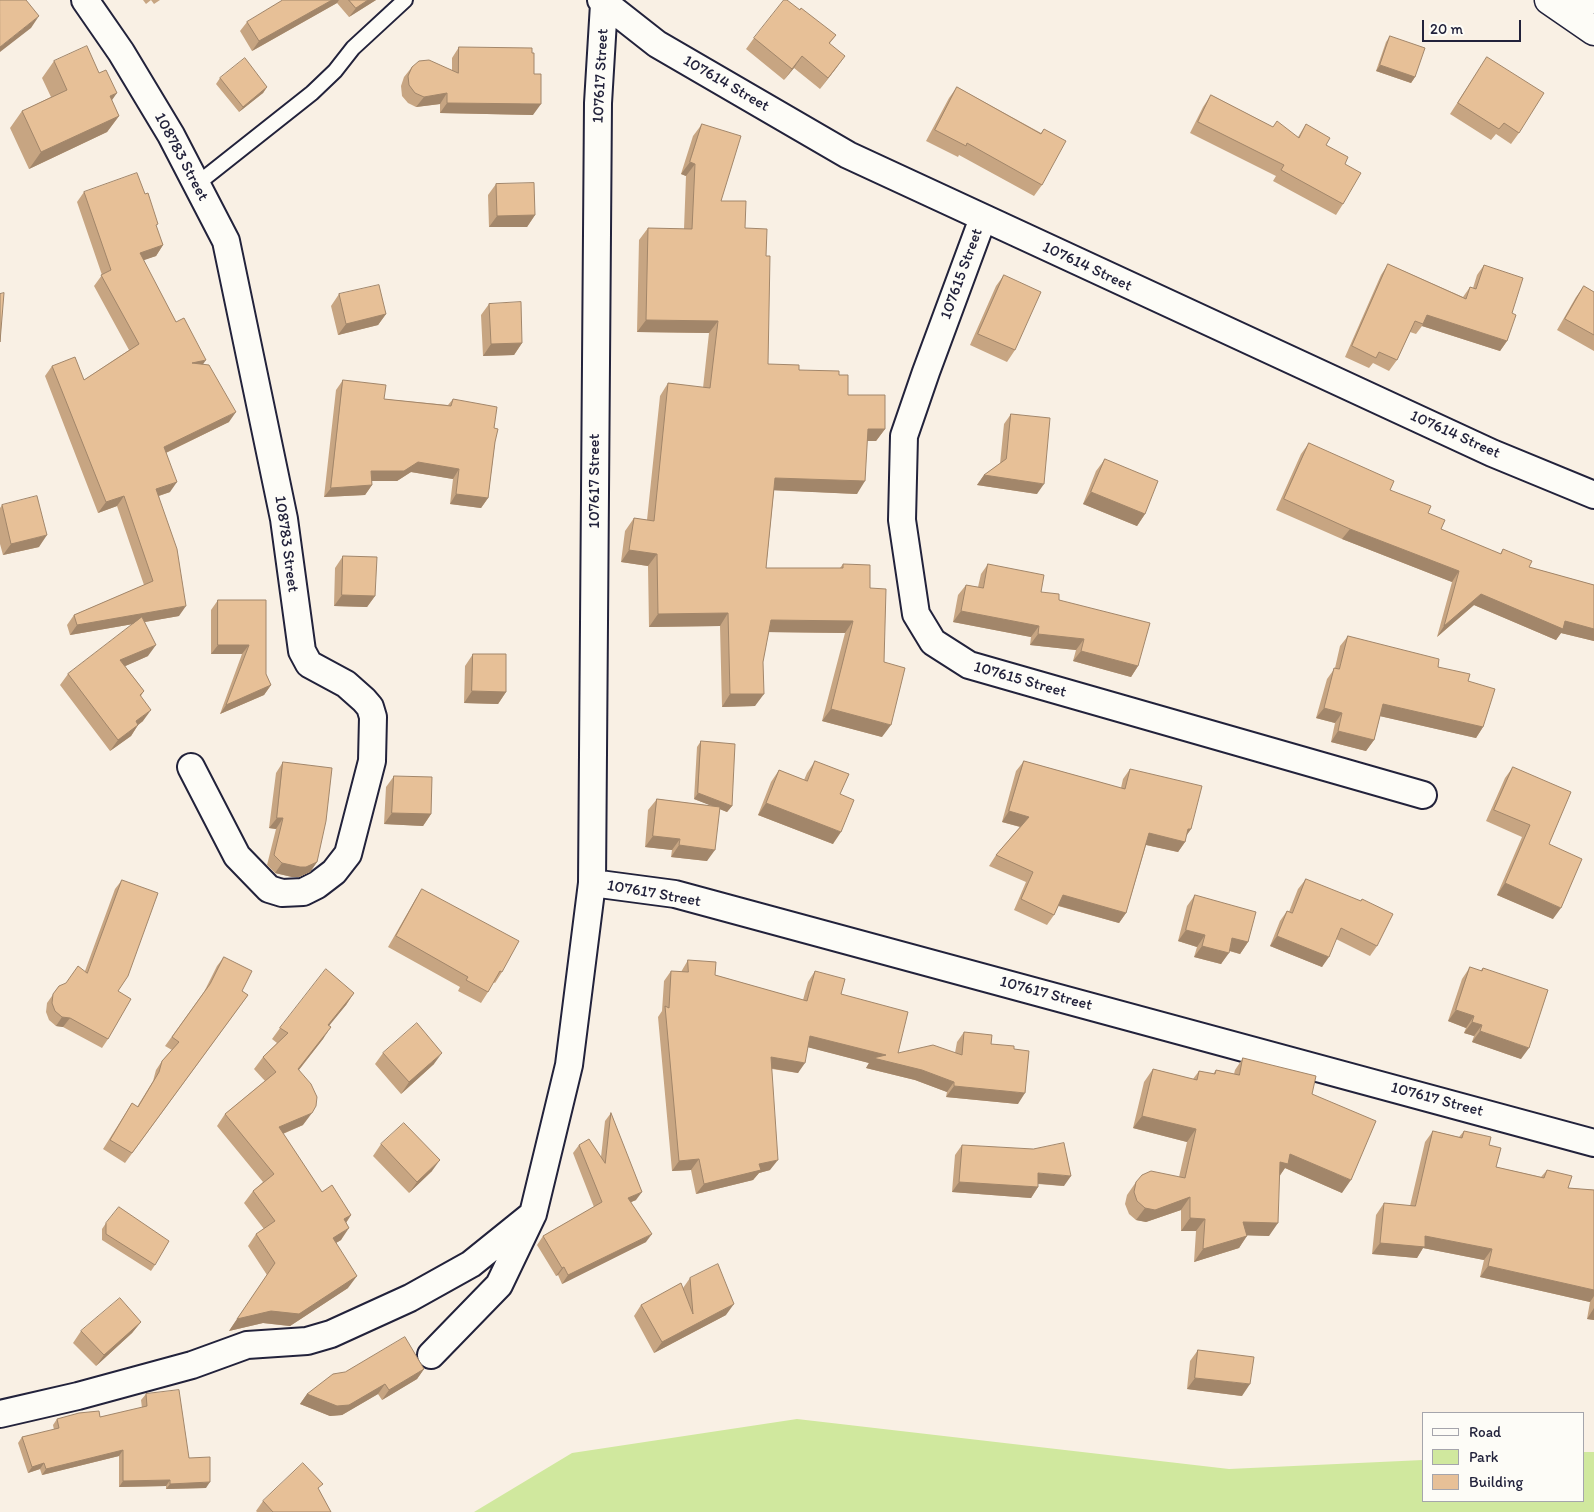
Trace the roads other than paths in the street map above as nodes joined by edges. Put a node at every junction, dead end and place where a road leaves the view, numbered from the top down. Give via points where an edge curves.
1 (85, 0) edge
2 (405, 0) edge
3 (1593, 0) edge
4 (603, 2) edge
5 (1557, 5) edge
6 (1594, 31) edge
7 (197, 184) junction
8 (983, 218) junction
9 (1594, 494) edge
10 (191, 767) dead end
11 (1423, 794) dead end
12 (592, 883) junction
13 (1594, 1143) edge
14 (533, 1214) junction
15 (431, 1355) dead end
16 (0, 1414) edge

1 - 7 street, 108783 Street via 136,77
2 - 7 lane via 353,48 312,94
3 - 5 street
4 - 8 street, 107614 Street via 656,44 848,155
4 - 12 street, 107617 Street via 598,103
5 - 6 main road
7 - 10 street, 108783 Street via 226,241 284,519 302,650 309,664 346,684 364,700 370,707 373,728 372,761 348,854 334,872 303,892 282,893 269,889 237,856
8 - 9 street, 107614 Street via 1492,453
8 - 11 street, 107615 Street via 904,436 902,520 916,614 933,642 968,665
12 - 13 street, 107617 Street via 674,894
12 - 14 street via 569,1066
14 - 15 street via 499,1285
14 - 16 street via 471,1264 410,1298 332,1334 307,1341 247,1345 192,1365

